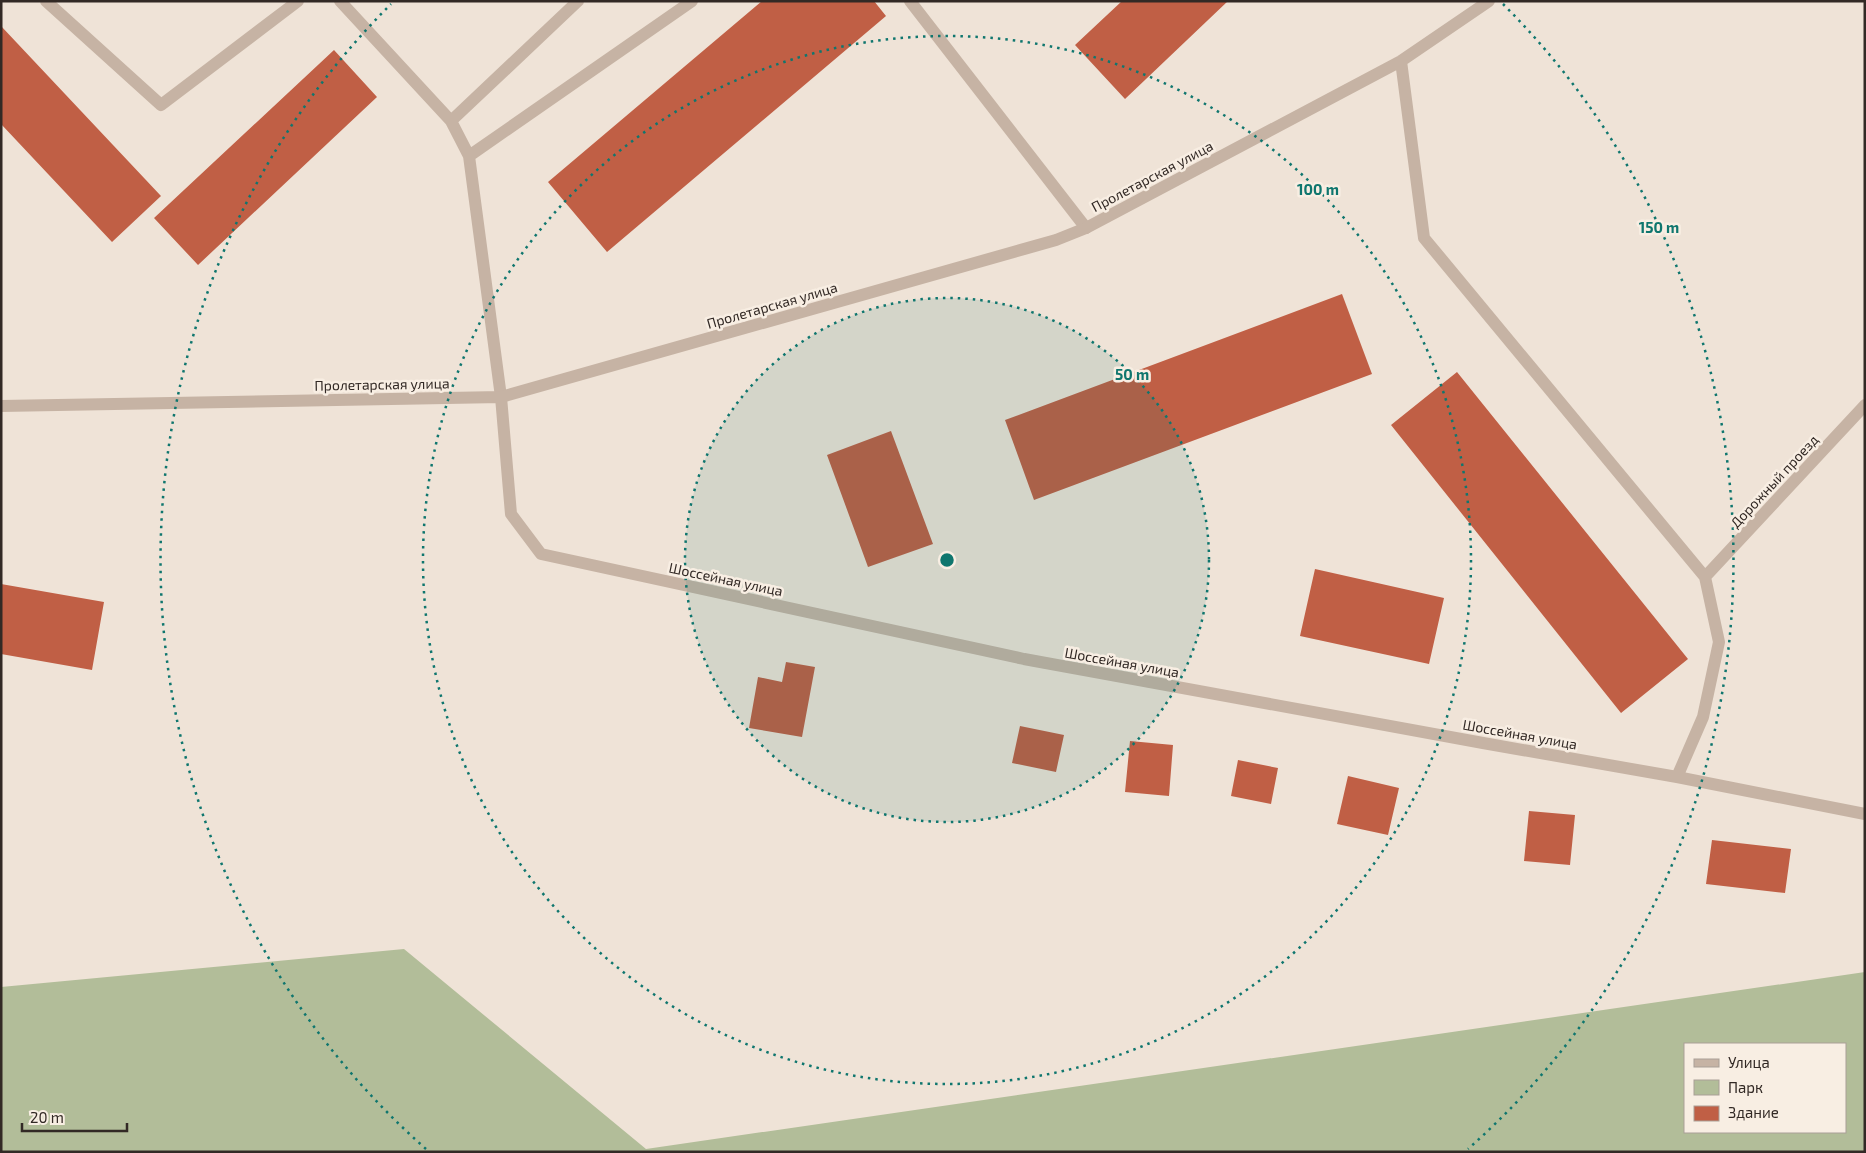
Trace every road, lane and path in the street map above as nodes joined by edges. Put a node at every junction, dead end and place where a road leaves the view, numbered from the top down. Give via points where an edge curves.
1 (46, 1) edge
2 (298, 1) edge
3 (340, 1) edge
4 (578, 1) edge
5 (692, 1) edge
6 (910, 1) edge
7 (1489, 1) edge
8 (1401, 61) junction
9 (451, 121) junction
10 (469, 156) junction
11 (1086, 228) junction
12 (500, 397) junction
13 (1865, 405) edge
14 (1, 406) edge
15 (1705, 577) junction
16 (1677, 776) junction
17 (1865, 814) edge

1 - 2 street via 161,105
3 - 9 street, Шоссейная улица
4 - 9 street
5 - 10 street
6 - 11 street
7 - 8 street, Пролетарская улица
8 - 11 street, Пролетарская улица
8 - 15 street via 1424,238
9 - 10 street, Шоссейная улица
10 - 12 street, Шоссейная улица
11 - 12 street, Пролетарская улица via 1047,242
12 - 14 street, Пролетарская улица
12 - 16 street, Шоссейная улица via 511,514 541,554 1024,659 1483,744
13 - 15 street, Дорожный проезд
15 - 16 street via 1719,642 1703,717
16 - 17 street, Шоссейная улица

